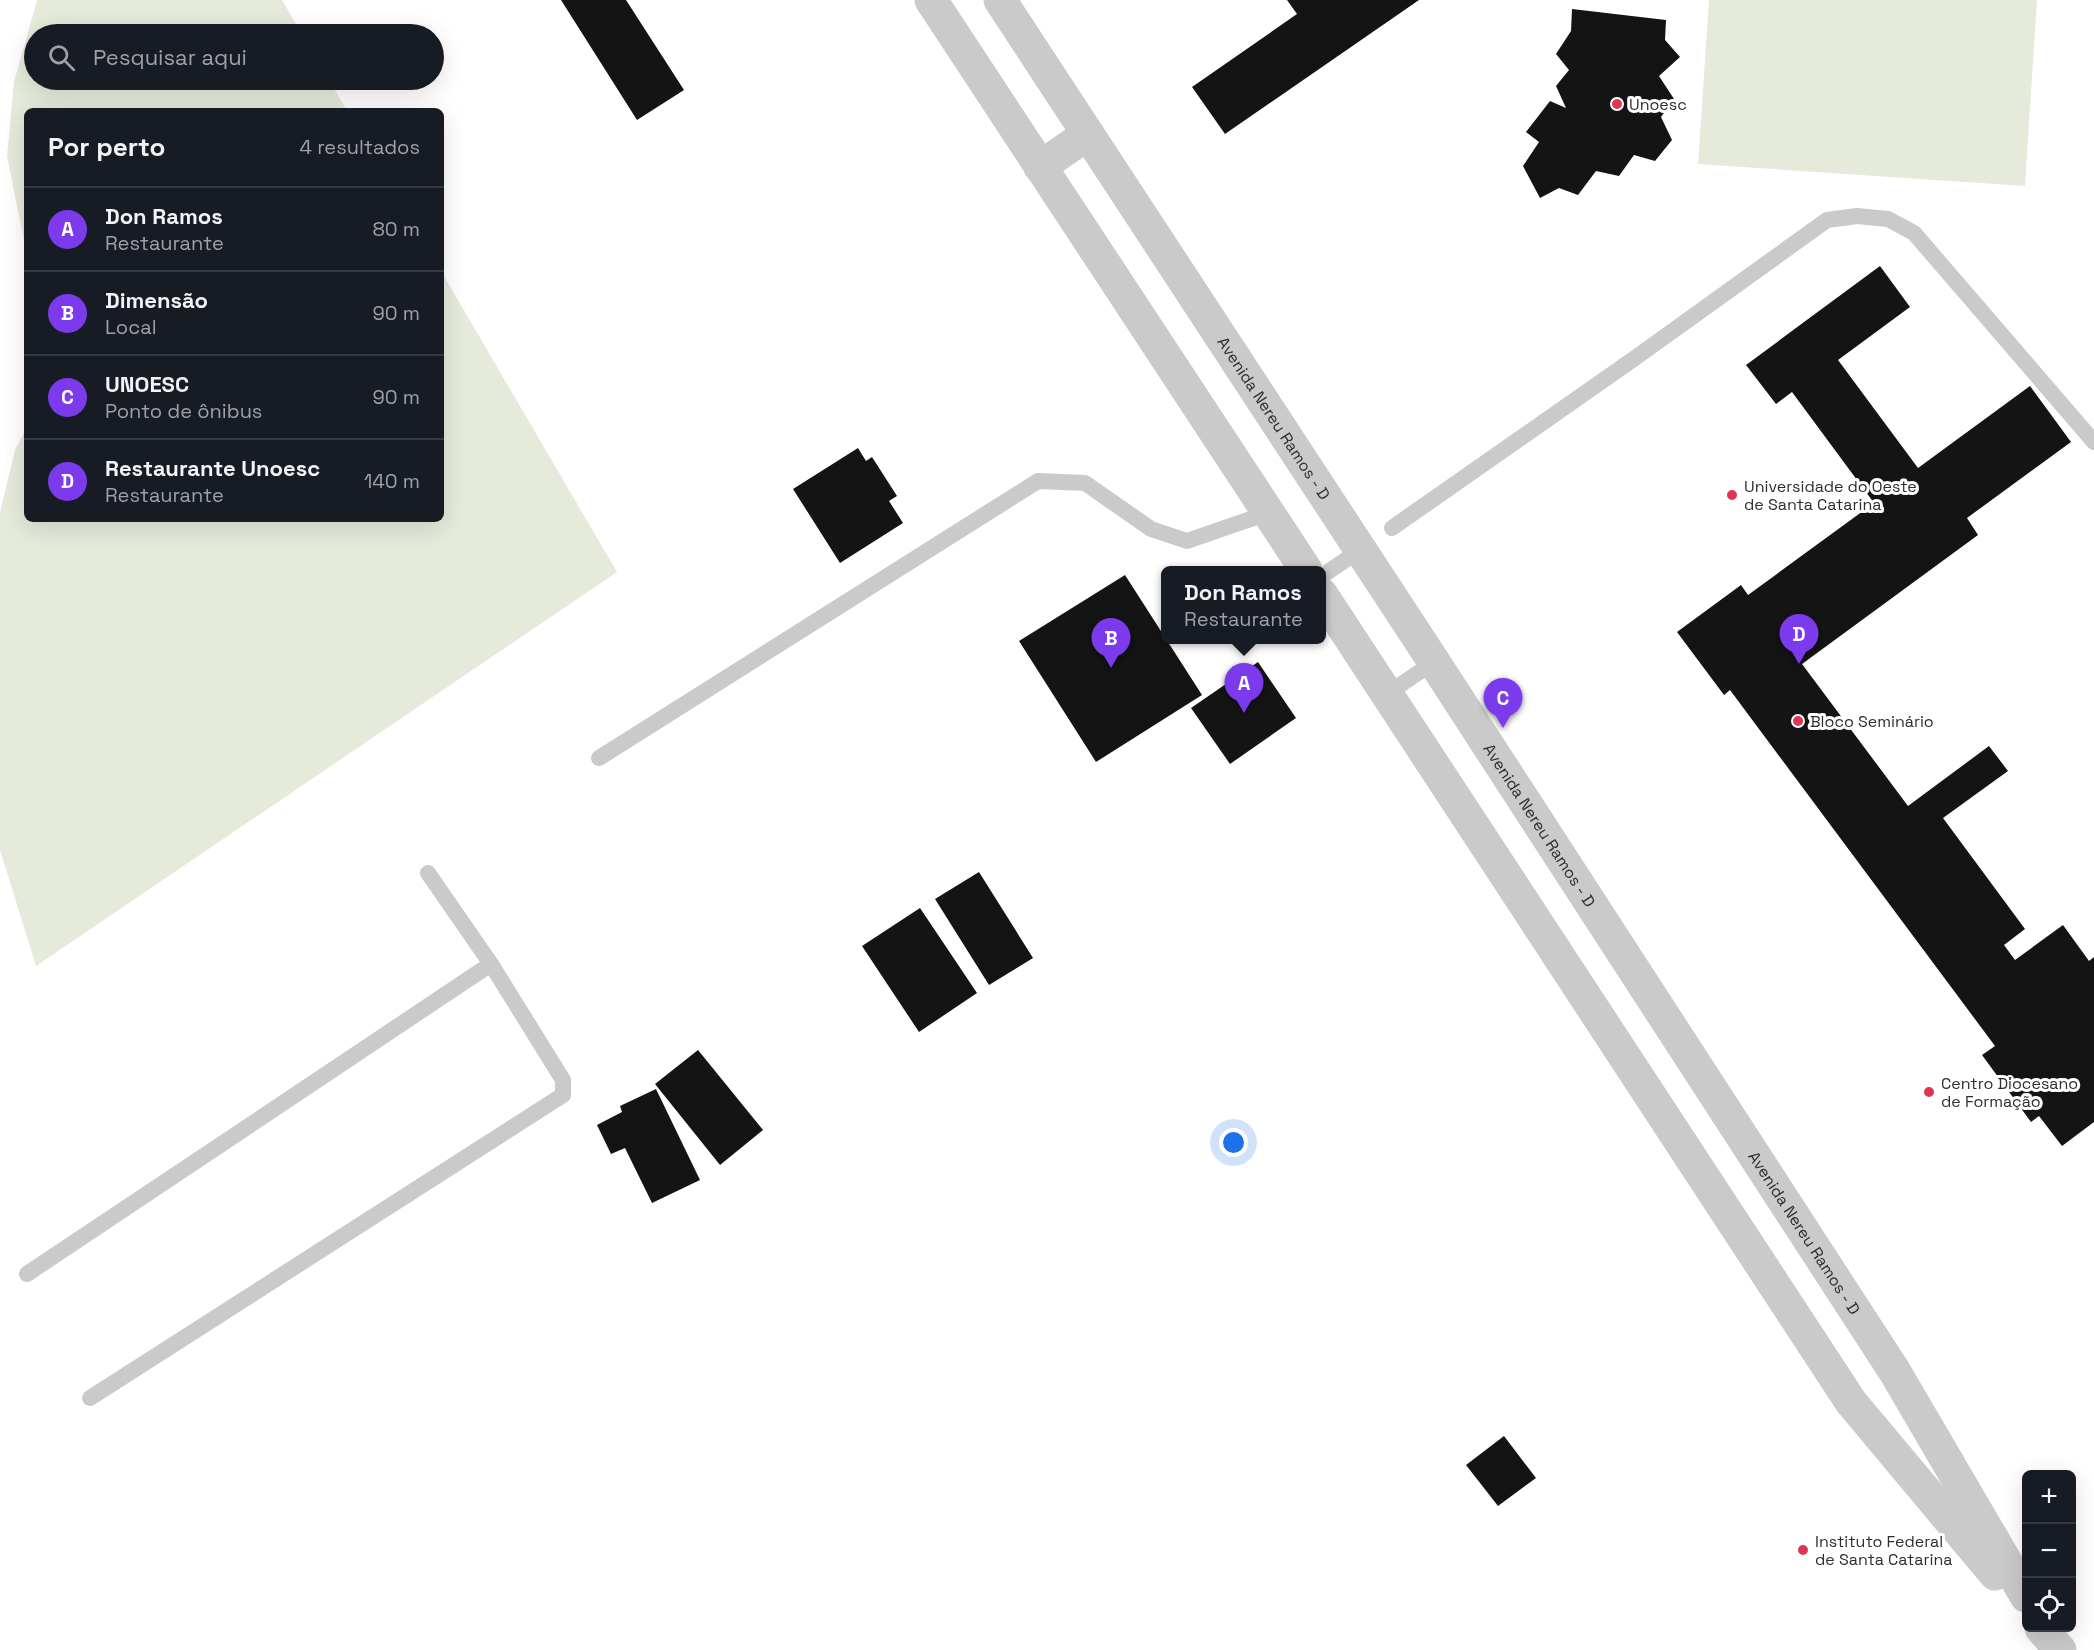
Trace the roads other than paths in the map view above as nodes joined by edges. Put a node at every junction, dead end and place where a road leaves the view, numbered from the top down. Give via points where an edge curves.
1 (931, 0) edge
2 (1000, 0) edge
3 (1088, 134) junction
4 (1041, 167) junction
5 (2094, 442) edge
6 (1268, 513) junction
7 (1392, 528) dead end
8 (1360, 550) junction
9 (1303, 566) edge
10 (1326, 573) edge
11 (1326, 601) edge
12 (1434, 662) junction
13 (1387, 694) junction
14 (599, 758) dead end
15 (428, 873) dead end
16 (491, 964) junction
17 (27, 1274) dead end
18 (90, 1398) dead end
19 (2022, 1589) edge
20 (2022, 1606) edge

1 - 4 street
2 - 3 street, Avenida Nereu Ramos - D
3 - 4 street
3 - 8 street, Avenida Nereu Ramos - D
4 - 6 street
5 - 7 lane via 1914,233 1888,219 1857,216 1827,220
6 - 9 street
6 - 14 lane via 1187,541 1151,529 1085,483 1038,482
8 - 10 lane
8 - 12 street, Avenida Nereu Ramos - D
11 - 13 street
12 - 13 lane
12 - 19 street, Avenida Nereu Ramos - D via 1895,1372
13 - 20 street via 1851,1402
15 - 16 lane
16 - 17 lane
16 - 18 lane via 563,1080 563,1095

